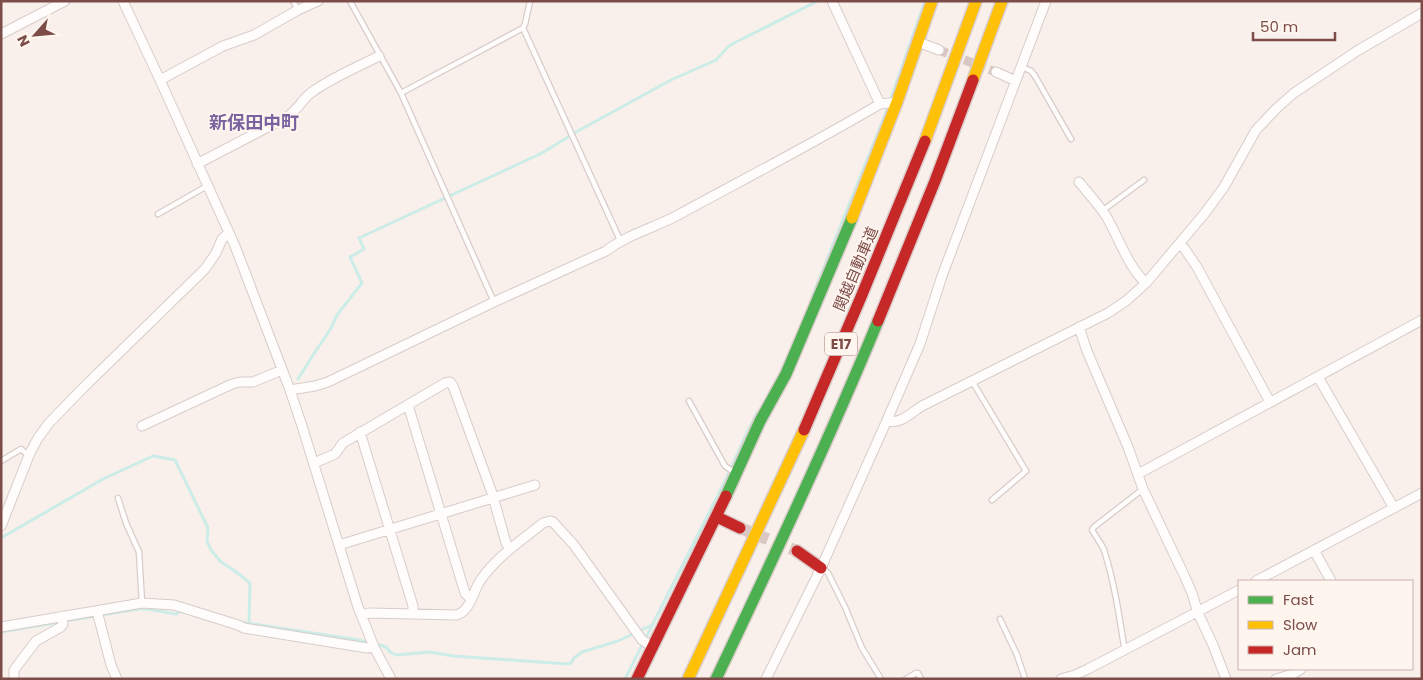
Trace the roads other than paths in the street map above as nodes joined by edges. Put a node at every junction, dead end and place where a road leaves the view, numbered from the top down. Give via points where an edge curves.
1 (65, 1) edge
2 (123, 1) edge
3 (293, 1) edge
4 (318, 1) edge
5 (350, 1) edge
6 (530, 1) edge
7 (832, 1) edge
8 (932, 1) edge
9 (976, 1) edge
10 (1002, 1) edge
11 (1046, 1) edge
12 (298, 10) junction
13 (1422, 12) edge
14 (523, 28) junction
15 (1, 34) edge
16 (918, 42) junction
17 (939, 50) tunnel mouth
18 (379, 56) junction
19 (1022, 67) junction
20 (996, 72) tunnel mouth
21 (160, 80) junction
22 (1016, 81) junction
23 (400, 94) junction
24 (897, 102) junction
25 (880, 104) junction
26 (1071, 139) dead end
27 (197, 164) junction
28 (1144, 180) dead end
29 (1079, 182) dead end
30 (207, 186) junction
31 (1102, 211) junction
32 (158, 214) dead end
33 (229, 233) junction
34 (620, 240) junction
35 (1179, 244) junction
36 (1146, 283) junction
37 (494, 302) junction
38 (1422, 320) edge
39 (1080, 327) junction
40 (282, 370) junction
41 (1318, 377) junction
42 (972, 381) junction
43 (290, 390) junction
44 (689, 401) dead end
45 (1270, 402) junction
46 (408, 405) junction
47 (887, 420) junction
48 (142, 426) dead end
49 (360, 432) junction
50 (29, 456) junction
51 (1, 461) edge
52 (314, 463) junction
53 (736, 473) junction
54 (1138, 474) junction
55 (534, 485) dead end
56 (1143, 489) junction
57 (1422, 494) edge
58 (118, 498) dead end
59 (493, 498) junction
60 (992, 500) dead end
61 (1394, 508) junction
62 (442, 514) junction
63 (717, 517) junction
64 (1, 526) edge
65 (740, 528) tunnel mouth
66 (390, 529) junction
67 (339, 545) junction
68 (510, 549) junction
69 (1314, 550) junction
70 (797, 551) tunnel mouth
71 (821, 568) junction
72 (1258, 580) edge
73 (1329, 580) edge
74 (1238, 591) edge
75 (471, 599) junction
76 (142, 603) junction
77 (97, 611) junction
78 (413, 613) junction
79 (1198, 613) junction
80 (361, 615) junction
81 (1000, 619) dead end
82 (63, 620) junction
83 (1, 627) edge
84 (374, 647) junction
85 (653, 647) junction
86 (1126, 650) junction
87 (1299, 670) edge
88 (14, 679) edge
89 (118, 679) edge
90 (391, 679) edge
91 (636, 679) edge
92 (688, 679) edge
93 (716, 679) edge
94 (766, 679) edge
95 (881, 679) edge
96 (906, 679) edge
97 (921, 679) edge
98 (1025, 679) edge
99 (1061, 679) edge
100 (1226, 679) edge
101 (1276, 679) edge

1 - 15 street
2 - 21 street
3 - 12 lane
4 - 12 street
5 - 18 lane
6 - 14 lane
7 - 25 street
8 - 16 main road
9 - 92 main road, 関越自動車道 / E17 via 914,168 833,363
10 - 93 main road, E17 via 935,181 855,377
11 - 19 street
12 - 21 street
13 - 35 street via 1357,51 1276,108 1256,130 1217,197
14 - 23 lane
14 - 34 lane
16 - 17 street
16 - 24 main road
18 - 23 lane
18 - 27 street via 313,90 287,117
19 - 22 street
19 - 26 lane via 1035,76
20 - 22 street
21 - 27 street
22 - 47 street via 942,276 920,344
23 - 37 lane
24 - 25 street
24 - 53 main road via 786,374
25 - 34 street via 661,224
27 - 30 street
28 - 31 lane
29 - 31 street
30 - 32 lane
30 - 33 street
31 - 36 street
33 - 40 street
33 - 50 street via 205,269 55,416
34 - 37 street via 606,250
35 - 36 street
35 - 45 street via 1196,267
36 - 39 street via 1108,313
37 - 43 street via 328,382
38 - 41 street
39 - 42 street
39 - 54 street via 1087,352
40 - 43 street
40 - 48 street via 253,382 232,384
41 - 45 street
41 - 61 street
42 - 47 street via 897,422
42 - 60 lane via 1026,472
43 - 52 street
44 - 53 lane via 725,466
45 - 54 street
46 - 49 street
46 - 59 street via 445,383 452,384
46 - 62 street
47 - 71 street
49 - 52 street via 344,442 335,454
49 - 66 street
50 - 51 lane via 21,449
50 - 64 street
52 - 67 street
53 - 63 main road
54 - 56 street
55 - 59 street
56 - 79 street via 1192,593
56 - 86 lane via 1092,530 1103,549 1111,575
57 - 61 street
58 - 76 lane via 139,552
59 - 62 street
59 - 68 street
61 - 69 street
62 - 66 street
62 - 75 street via 465,593
63 - 65 main road
63 - 85 main road
66 - 67 street
66 - 78 street
67 - 80 street
68 - 75 street via 487,572
68 - 85 street via 543,523 553,522 574,545 642,640
69 - 72 street
69 - 73 street
70 - 71 main road
71 - 94 street
71 - 95 lane via 828,573 862,648
74 - 79 street
75 - 78 street via 458,614
76 - 77 street
76 - 84 street via 174,605 244,628
77 - 82 street
77 - 89 street via 111,665
78 - 80 street
79 - 86 street
79 - 100 street
80 - 84 street
81 - 98 lane
82 - 83 street
82 - 88 street via 61,628 36,640 14,670
84 - 90 street
85 - 91 main road
86 - 99 street
87 - 101 street
96 - 97 lane via 916,673

